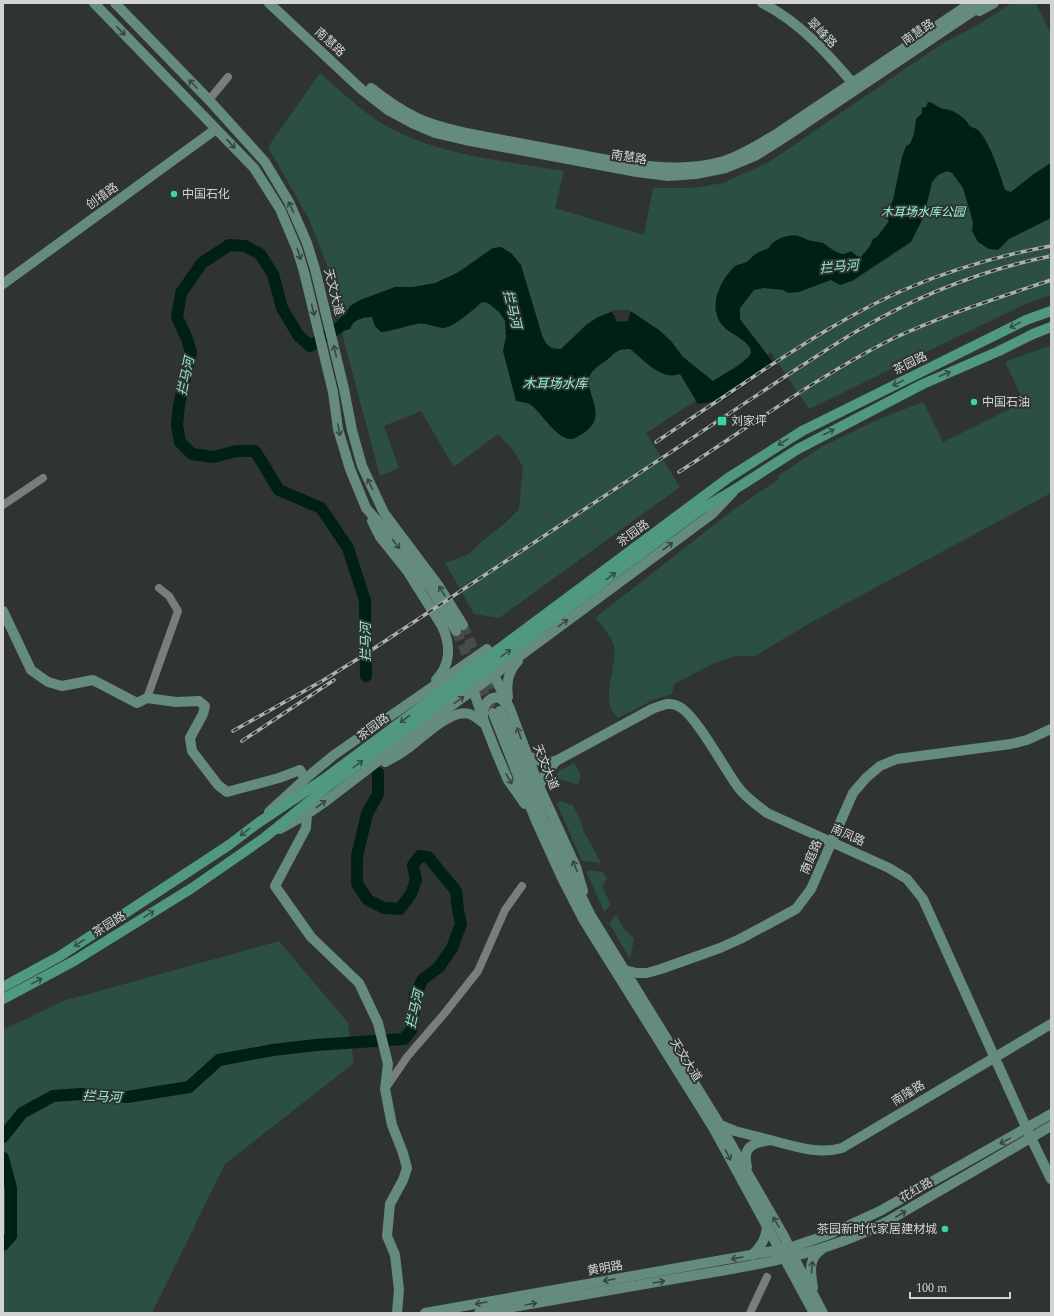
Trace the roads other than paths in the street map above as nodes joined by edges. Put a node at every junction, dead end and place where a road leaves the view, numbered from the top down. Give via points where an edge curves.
1 (94, 3) edge
2 (115, 3) edge
3 (269, 3) edge
4 (279, 3) edge
5 (762, 3) edge
6 (971, 3) edge
7 (985, 3) edge
8 (994, 3) edge
9 (954, 23) junction
10 (228, 76) dead end
11 (855, 86) junction
12 (209, 100) junction
13 (216, 129) junction
14 (3, 284) edge
15 (1051, 311) edge
16 (1051, 328) edge
17 (43, 478) dead end
18 (737, 488) junction
19 (3, 505) edge
20 (697, 507) junction
21 (159, 588) dead end
22 (3, 611) edge
23 (455, 630) junction
24 (531, 648) junction
25 (487, 649) joint
26 (464, 665) junction
27 (494, 675) junction
28 (474, 689) junction
29 (423, 693) junction
30 (147, 698) junction
31 (501, 711) junction
32 (437, 716) junction
33 (485, 724) junction
34 (1051, 728) edge
35 (528, 756) junction
36 (556, 761) junction
37 (305, 779) junction
38 (354, 780) junction
39 (325, 784) junction
40 (539, 786) junction
41 (307, 814) junction
42 (536, 821) junction
43 (258, 823) junction
44 (264, 838) junction
45 (831, 842) junction
46 (522, 886) dead end
47 (590, 916) junction
48 (624, 970) junction
49 (647, 973) junction
50 (3, 987) edge
51 (638, 993) junction
52 (3, 999) edge
53 (1051, 1024) edge
54 (994, 1057) junction
55 (385, 1089) junction
56 (1051, 1114) edge
57 (720, 1125) junction
58 (1051, 1126) edge
59 (1029, 1133) junction
60 (770, 1140) junction
61 (748, 1173) junction
62 (1051, 1178) edge
63 (880, 1211) junction
64 (886, 1222) junction
65 (767, 1226) junction
66 (827, 1247) junction
67 (787, 1253) junction
68 (752, 1255) junction
69 (767, 1277) dead end
70 (813, 1294) junction
71 (397, 1313) edge
72 (425, 1313) edge
73 (479, 1313) edge
74 (750, 1313) edge
75 (814, 1313) edge
76 (823, 1313) edge

1 -> 13 main road, 天文大道
12 -> 2 main road, 天文大道
3 - 11 main road, 南慧路 via 361,89 388,110 414,124 436,133 465,140 637,172 668,176 726,168 762,151
4 - 11 main road, 南慧路 via 366,84 416,118 466,133 639,165 675,168 724,161 752,149
5 - 11 main road, 翠峰路 via 792,21 808,35
6 - 11 main road, 南慧路
7 - 9 main road, 南慧路
8 - 9 main road
9 - 11 main road, 南慧路
10 - 12 street
23 -> 12 main road, 天文大道 via 438,585 384,513 362,466 315,269 290,202 265,162
13 - 14 main road, 创禧路
13 -> 23 main road, 天文大道 via 254,168 280,209 297,249 333,392 340,437 366,508 431,589
15 -> 20 main road, 茶园路 via 1026,320 802,431 728,478
18 -> 16 main road, 茶园路 via 798,449 916,387
17 - 19 street
18 - 20 main road, 茶园路
24 -> 18 main road, 茶园路 via 712,514
20 - 39 main road, 茶园路
21 - 30 street via 169,596 178,611
22 - 30 main road via 31,670 48,682 62,686 93,680 137,703
23 - 29 main road via 446,665 440,676
24 - 27 main road, 茶园路
24 - 31 main road via 509,674
25 - 26 main road, 茶园路
25 - 27 main road, 天文大道
26 - 28 main road, 天文大道
26 - 29 main road, 茶园路
27 - 28 main road, 茶园路
27 - 31 main road, 天文大道
32 -> 28 main road, 茶园路
28 - 33 main road, 天文大道
29 - 32 main road via 435,690 444,697 445,702
29 - 37 main road, 茶园路 via 334,755
30 - 37 main road via 199,702 205,706 190,738 192,751 218,785 227,792 300,770
31 - 33 main road via 501,699 496,698 485,704
35 -> 31 main road, 天文大道
31 - 42 main road, 天文大道
31 - 47 main road, 天文大道 via 543,819
32 - 38 main road, 茶园路
33 - 38 main road via 471,714 451,716 404,751
33 -> 42 main road, 天文大道 via 508,780
34 - 45 main road, 南庭路 via 1027,740 1011,744 897,759 880,766 853,793
35 - 36 main road via 545,763
35 - 40 main road, 天文大道
36 - 40 main road
36 - 45 main road, 南凤路 via 652,709 666,703 678,706 690,716 738,788 752,802 767,814
37 - 43 main road, 茶园路
41 -> 38 main road, 茶园路
39 - 43 main road, 茶园路
39 - 44 main road, 茶园路
47 -> 40 main road, 天文大道 via 576,867
41 - 44 main road, 茶园路
41 - 55 main road via 306,828 275,886 311,937 359,983 378,1023 388,1064
42 -> 65 main road, 天文大道 via 583,919 714,1129
43 -> 50 main road, 茶园路 via 229,845 60,956
52 -> 44 main road, 茶园路 via 74,961 172,900
45 - 49 main road, 南庭路 via 811,889 796,908 720,948
45 - 54 main road, 南凤路 via 889,868 907,880 923,899
46 - 55 street via 505,910 478,971 407,1057
47 - 48 main road, 天文大道
48 - 49 main road
48 - 51 main road, 天文大道
49 - 51 main road
51 - 57 main road, 天文大道
53 - 54 main road, 南隆路
54 - 59 main road, 南凤路
54 - 60 main road, 南隆路 via 842,1148 822,1151
55 - 71 main road via 392,1125 407,1168 390,1204 387,1236 395,1255 399,1290
56 - 59 main road, 花红路
57 - 60 main road, 南隆路
57 - 61 main road, 天文大道
58 - 59 main road, 花红路
59 - 62 main road, 南凤路
59 -> 63 main road, 花红路
64 -> 59 main road, 花红路
60 - 61 main road via 758,1142 749,1148 745,1159
67 -> 61 main road, 天文大道 via 785,1238
63 - 64 main road via 870,1220 870,1225
63 - 67 main road, 花红路
64 - 66 main road, 花红路 via 863,1234
65 - 67 main road, 天文大道
65 - 68 main road via 764,1242
66 - 67 main road, 花红路
70 -> 66 main road via 810,1266 815,1254
67 - 68 main road, 黄明路
67 - 70 main road, 天文大道
73 -> 67 main road, 黄明路 via 776,1261
67 - 75 main road, 天文大道
68 -> 72 main road, 黄明路
69 - 74 street
70 - 76 main road, 天文大道

